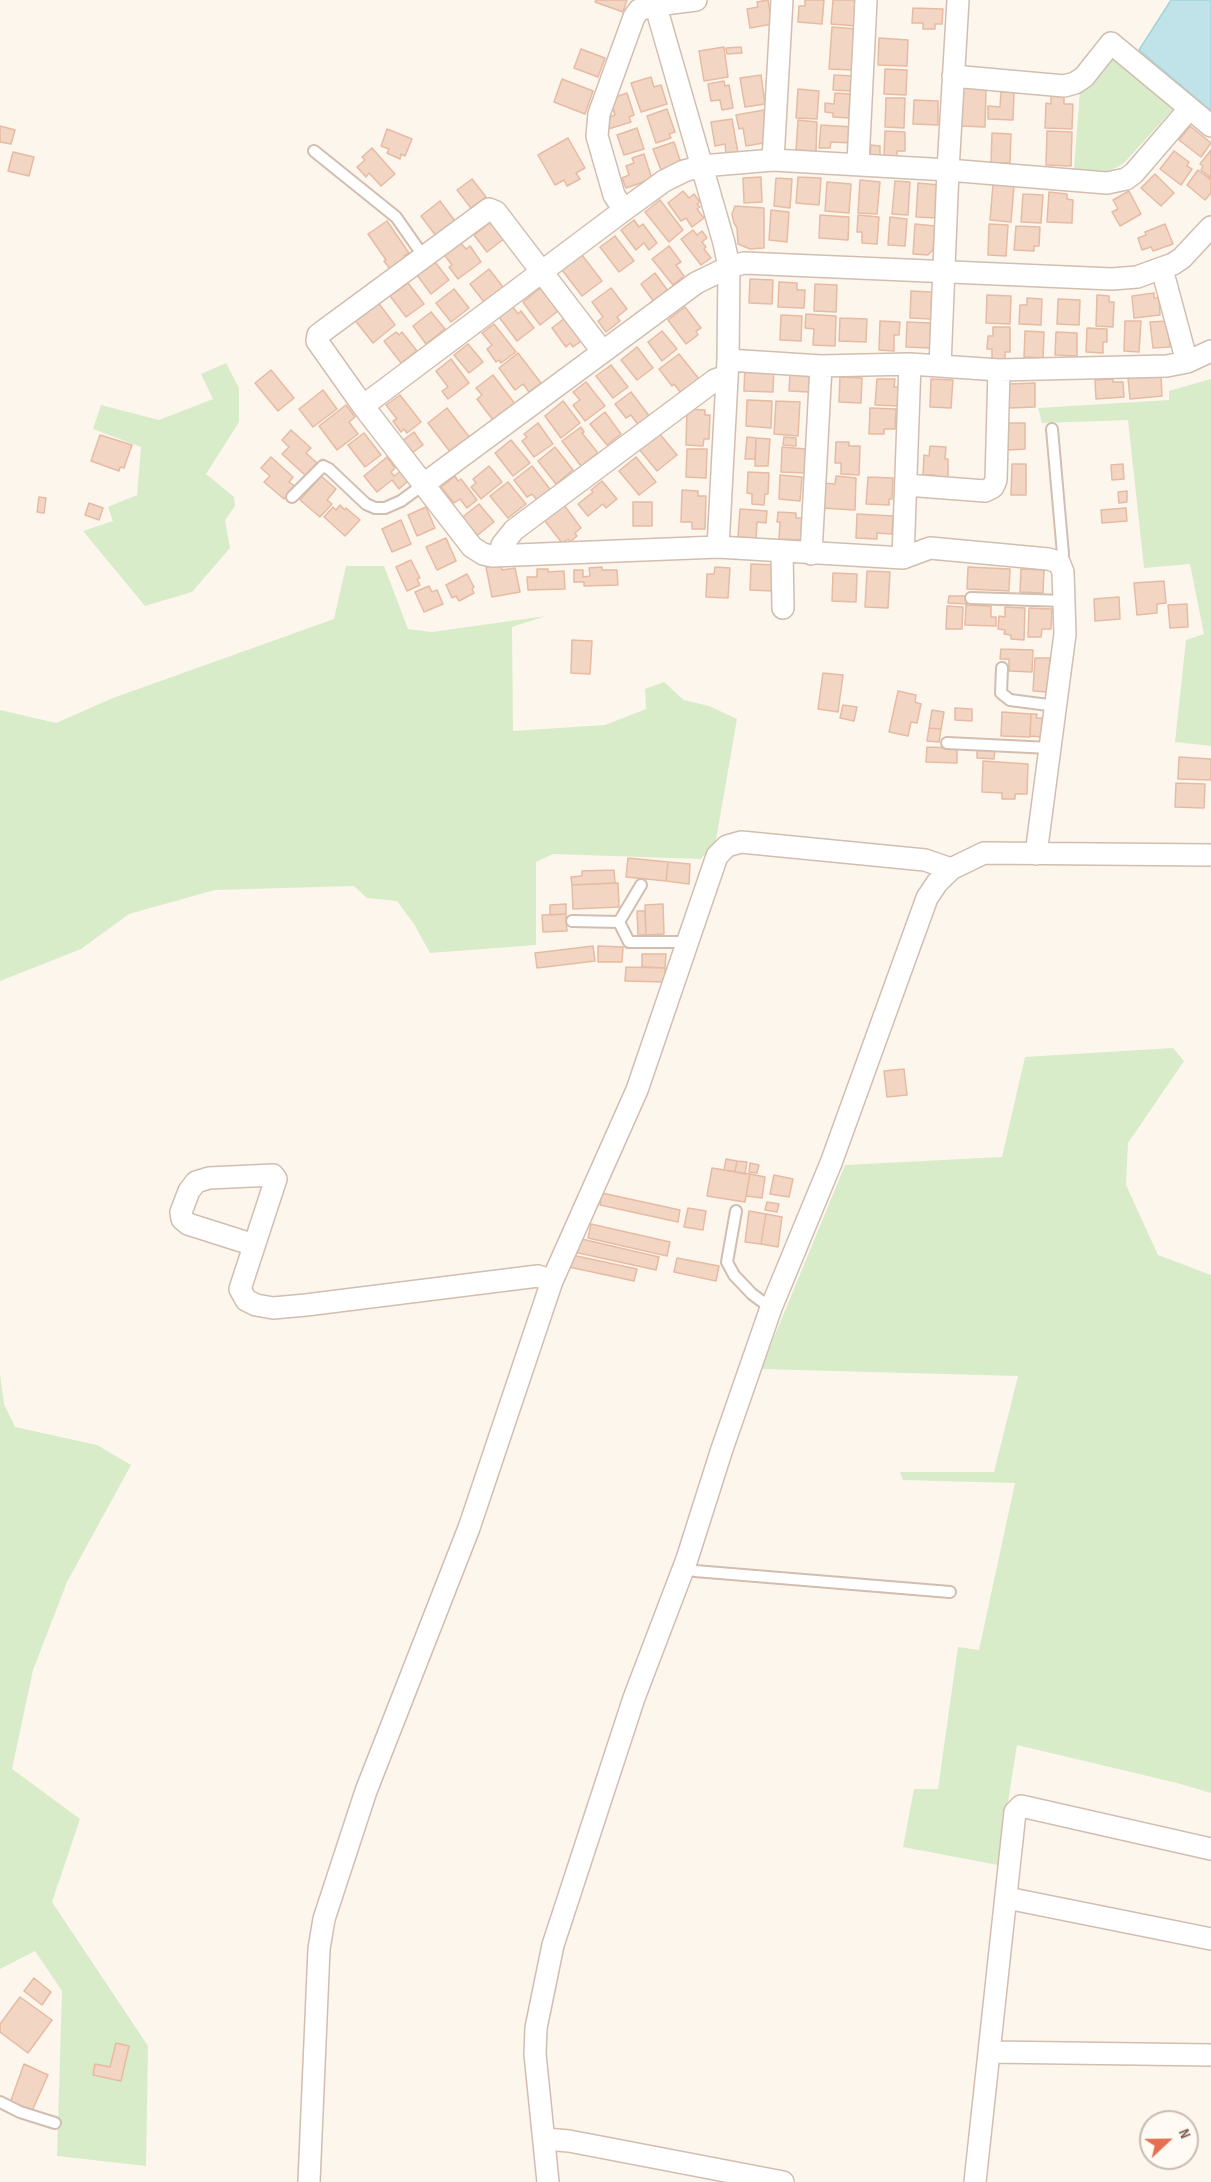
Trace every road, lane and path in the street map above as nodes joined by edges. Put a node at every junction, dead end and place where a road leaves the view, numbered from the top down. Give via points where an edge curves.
1 (696, 0) edge
2 (782, 0) edge
3 (866, 0) edge
4 (958, 0) edge
5 (655, 2) edge
6 (953, 76) junction
7 (1189, 110) junction
8 (1211, 126) edge
9 (314, 151) dead end
10 (773, 160) junction
11 (858, 163) junction
12 (702, 166) junction
13 (948, 170) junction
14 (624, 210) junction
15 (1211, 227) edge
16 (424, 257) junction
17 (729, 267) junction
18 (1162, 269) junction
19 (943, 271) junction
20 (543, 272) junction
21 (1211, 351) edge
22 (603, 352) junction
23 (1187, 362) junction
24 (910, 364) junction
25 (822, 366) junction
26 (940, 366) junction
27 (727, 368) junction
28 (999, 370) junction
29 (363, 406) junction
30 (1052, 429) dead end
31 (424, 484) junction
32 (906, 485) junction
33 (292, 497) dead end
34 (718, 547) junction
35 (782, 552) junction
36 (811, 554) junction
37 (502, 555) junction
38 (903, 558) junction
39 (1059, 562) junction
40 (971, 598) dead end
41 (1065, 601) junction
42 (783, 608) dead end
43 (1002, 668) dead end
44 (1056, 706) junction
45 (947, 743) dead end
46 (1050, 748) junction
47 (1036, 854) junction
48 (1211, 855) edge
49 (951, 869) junction
50 (641, 885) dead end
51 (572, 921) dead end
52 (619, 922) junction
53 (688, 942) junction
54 (736, 1211) dead end
55 (254, 1245) junction
56 (552, 1281) junction
57 (771, 1308) junction
58 (684, 1568) junction
59 (950, 1592) dead end
60 (1211, 1849) edge
61 (1007, 1898) junction
62 (1211, 1939) edge
63 (990, 2052) junction
64 (1211, 2055) edge
65 (0, 2102) edge
66 (55, 2123) dead end
67 (545, 2139) junction
68 (309, 2182) edge
69 (548, 2182) edge
70 (783, 2182) edge
71 (975, 2182) edge

1 - 5 street
2 - 10 street
3 - 11 street
4 - 6 street
5 - 12 street
5 - 14 street via 634,17 598,114 597,136 614,195
6 - 7 street via 1064,86 1084,77 1111,43
6 - 13 street
7 - 8 street
7 - 13 street via 1134,173 1118,182
9 - 16 lane via 396,216
10 - 11 street
10 - 12 street
11 - 13 street
12 - 14 street via 664,181
12 - 17 street
13 - 19 street
14 - 20 street
15 - 18 street via 1182,258
16 - 20 street via 489,209 496,212
16 - 29 street via 318,335 319,347
17 - 19 street via 744,263
17 - 22 street via 696,283
17 - 27 street
18 - 19 street via 1112,279
18 - 23 street
19 - 26 street
20 - 22 street
20 - 29 street
21 - 23 street
22 - 31 street
23 - 28 street via 1167,366
24 - 25 street
24 - 26 street
24 - 32 street
25 - 27 street
25 - 36 street
26 - 28 street
27 - 34 street
27 - 37 street via 514,530 502,545
28 - 32 street via 993,487 985,490
29 - 31 street
30 - 39 lane via 1062,554
31 - 33 lane via 401,501 375,508 323,466
31 - 37 street via 472,547 483,554
32 - 38 street
34 - 35 street
34 - 37 street
35 - 36 street
35 - 42 street
36 - 38 street
38 - 39 street via 930,548
39 - 41 street
40 - 41 lane
41 - 44 street
43 - 44 lane via 1002,693 1010,700
44 - 46 street
45 - 46 lane
46 - 47 street
47 - 48 street
47 - 49 street via 984,853
49 - 53 street via 926,860 741,842 727,846 717,856
49 - 57 street via 927,898 831,1162
50 - 52 lane
51 - 52 lane
52 - 53 lane via 629,942
53 - 56 street via 637,1090
54 - 57 lane via 727,1262 752,1294
55 - 55 street via 182,1219 181,1212 196,1182 273,1175 276,1179
55 - 56 street via 240,1289 246,1300 273,1308 538,1276
56 - 68 street via 469,1528 366,1791 324,1919 319,1949
57 - 58 street
58 - 59 lane
58 - 67 street via 634,1698 553,1945 534,2054
60 - 61 street via 1021,1806 1015,1812
61 - 62 street
61 - 63 street
63 - 64 street
63 - 71 street
65 - 66 lane
67 - 69 street
67 - 70 street

